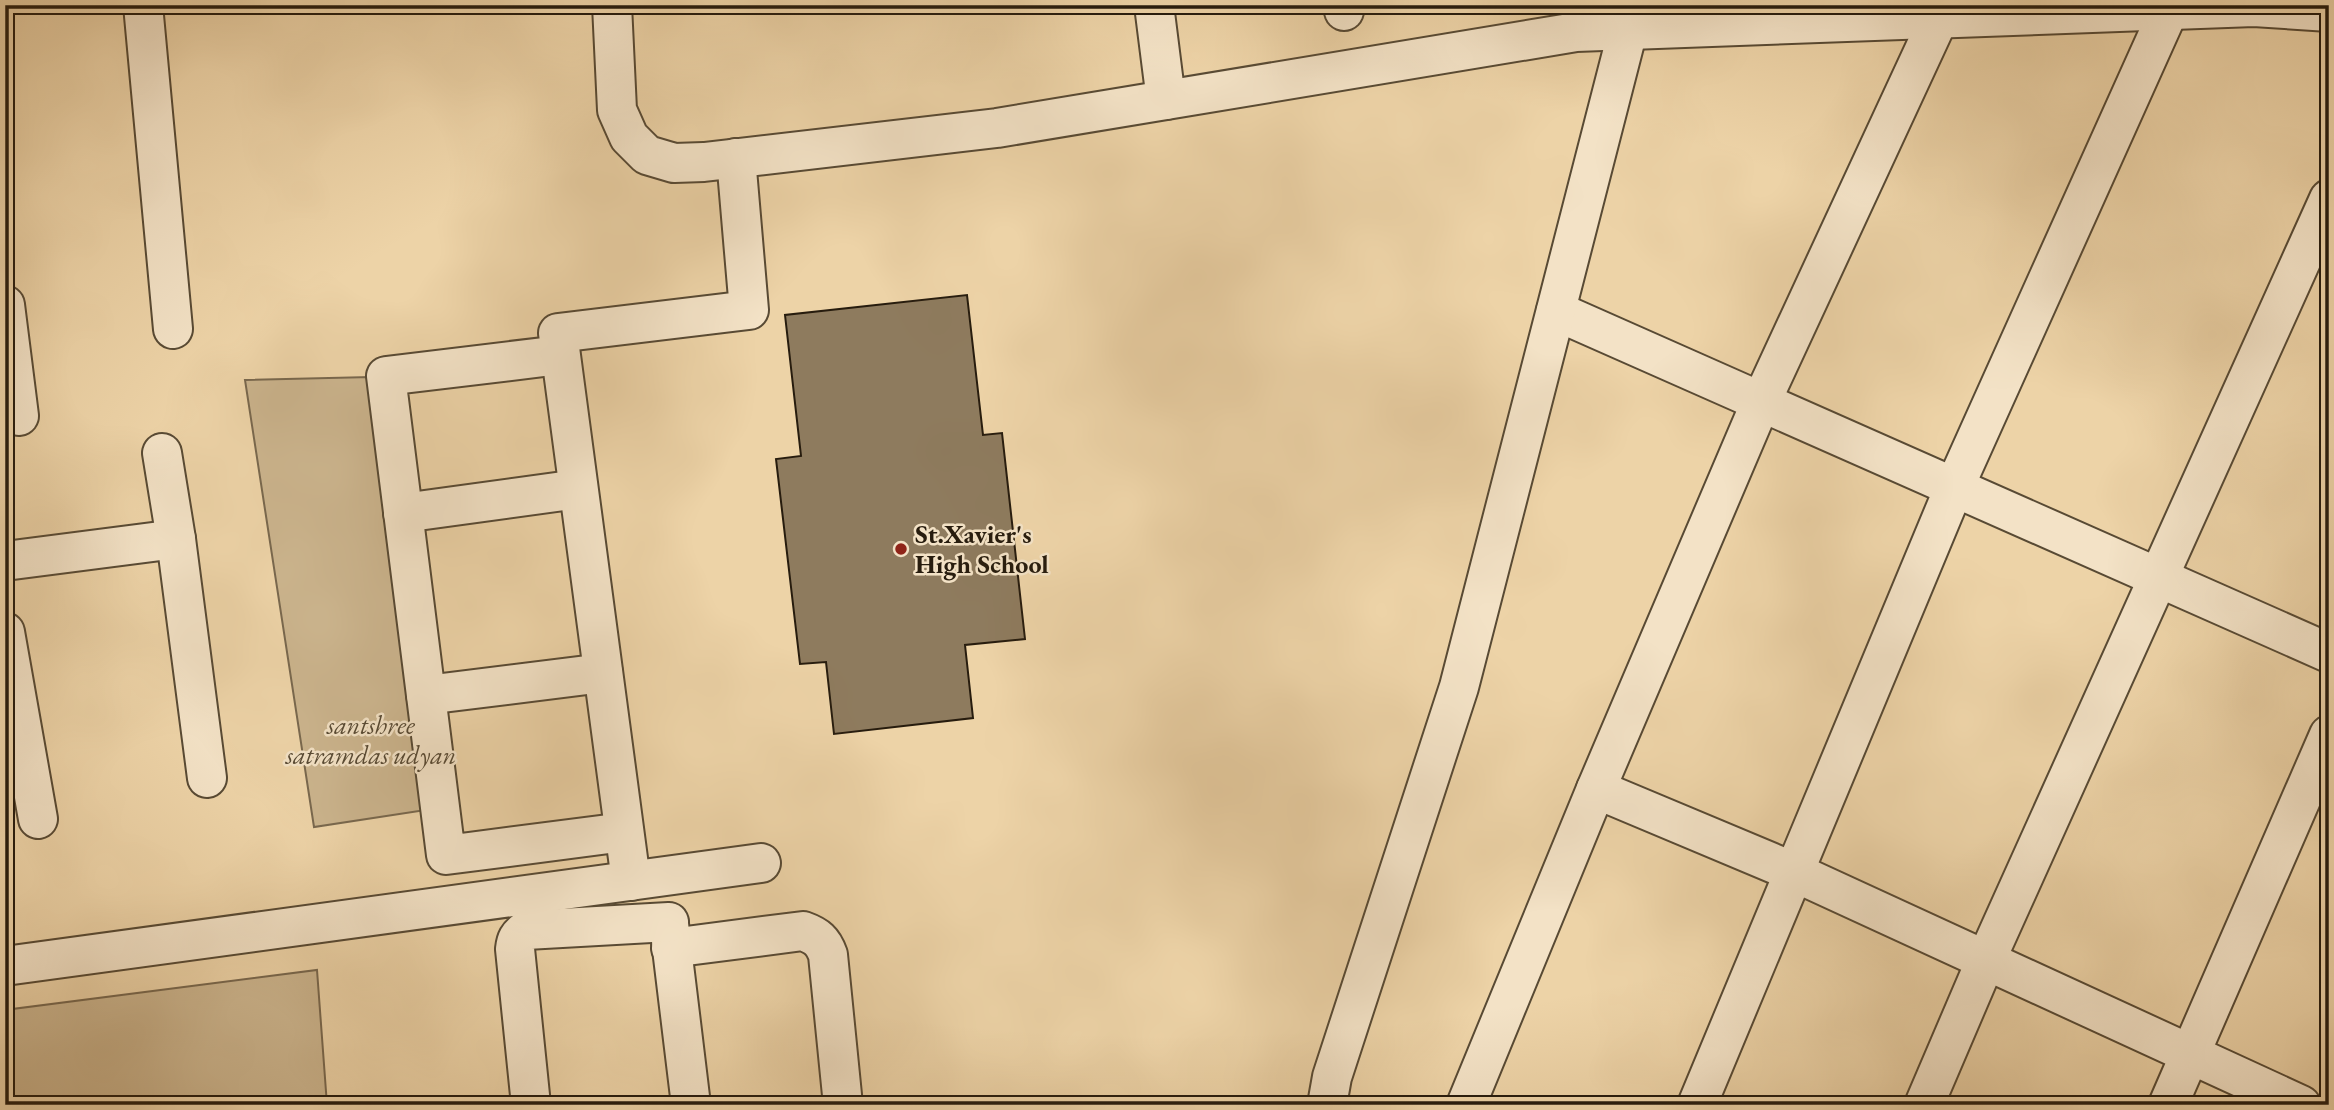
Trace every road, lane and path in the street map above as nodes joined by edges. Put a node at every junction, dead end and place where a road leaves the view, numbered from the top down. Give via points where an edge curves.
1 (143, 5) edge
2 (612, 5) edge
3 (1154, 5) edge
4 (2169, 10) junction
5 (2329, 12) edge
6 (1939, 18) junction
7 (1628, 30) junction
8 (1166, 100) junction
9 (736, 158) junction
10 (2329, 199) edge
11 (5, 305) edge
12 (1556, 311) junction
13 (173, 328) dead end
14 (560, 355) junction
15 (1761, 402) junction
16 (19, 416) dead end
17 (162, 453) dead end
18 (1954, 488) junction
19 (578, 489) junction
20 (403, 513) junction
21 (176, 539) junction
22 (5, 561) edge
23 (2160, 578) junction
24 (5, 632) edge
25 (2329, 653) edge
26 (603, 673) junction
27 (426, 695) junction
28 (2329, 734) edge
29 (207, 778) dead end
30 (1596, 789) junction
31 (38, 818) dead end
32 (624, 832) junction
33 (761, 863) dead end
34 (1794, 872) junction
35 (648, 879) junction
36 (670, 935) junction
37 (1986, 960) junction
38 (5, 966) edge
39 (2189, 1053) junction
40 (531, 1105) edge
41 (691, 1105) edge
42 (843, 1105) edge
43 (1327, 1105) edge
44 (1466, 1105) edge
45 (1697, 1105) edge
46 (1924, 1105) edge
47 (2168, 1105) edge
48 (2301, 1105) edge

1 - 13 street
2 - 9 street via 617,110 629,137 647,155 674,163
3 - 8 street
4 - 5 street via 2254,7
4 - 6 street
4 - 18 street
6 - 7 street
6 - 15 street
7 - 8 street via 1576,32
7 - 12 street
8 - 9 street via 997,128
9 - 14 street via 749,310 558,333
10 - 23 street
11 - 16 street
12 - 15 street
12 - 43 street via 1459,687 1332,1077
14 - 19 street
14 - 20 street via 386,376
15 - 18 street
15 - 30 street
17 - 21 street
18 - 23 street
18 - 34 street
19 - 20 street
19 - 26 street
20 - 27 street
21 - 22 street
21 - 29 street
23 - 25 street
23 - 37 street
24 - 31 street
26 - 27 street
26 - 32 street
27 - 32 street via 446,855
28 - 39 street
30 - 34 street
30 - 44 street
32 - 35 street
33 - 35 street
34 - 37 street
34 - 45 street
35 - 36 street
35 - 38 street
36 - 40 street via 526,930 520,934 515,950
36 - 41 street
36 - 42 street via 803,931 824,943
37 - 39 street
37 - 46 street
39 - 47 street
39 - 48 street

